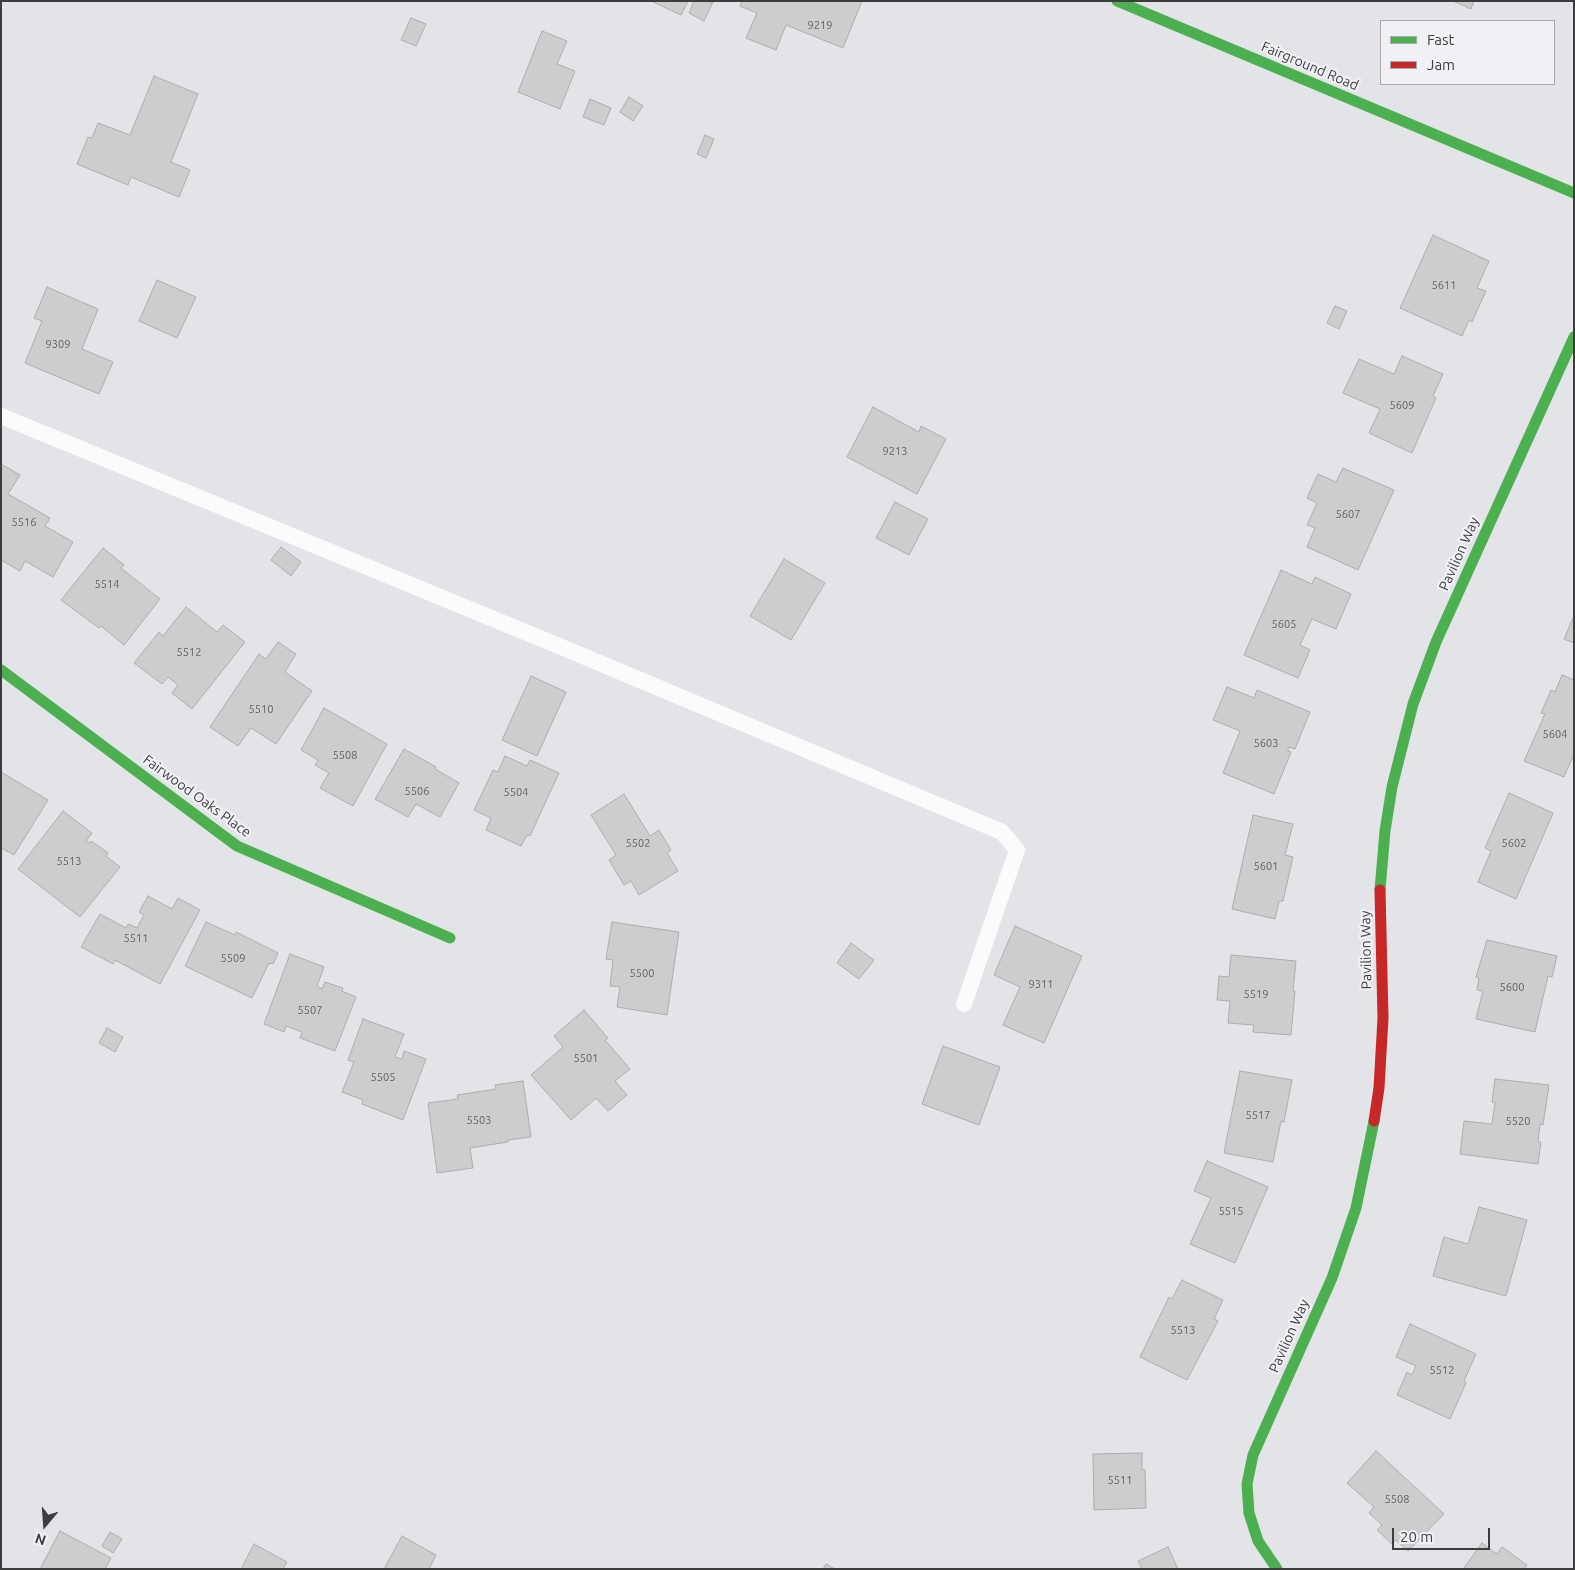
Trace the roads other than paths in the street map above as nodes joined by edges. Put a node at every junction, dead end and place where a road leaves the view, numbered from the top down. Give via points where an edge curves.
1 (1117, 1) edge
2 (1574, 192) edge
3 (1574, 337) edge
4 (1, 416) edge
5 (1, 670) edge
6 (450, 938) dead end
7 (964, 1004) dead end
8 (1277, 1569) edge

1 - 2 street, Fairground Road
3 - 8 street, Pavilion Way via 1436,642 1414,704 1392,787 1380,896 1383,1018 1379,1088 1372,1135 1356,1208 1332,1278 1252,1454 1247,1484 1249,1513 1258,1542
4 - 7 lane via 1002,832 1017,850
5 - 6 street, Fairwood Oaks Place via 237,846

